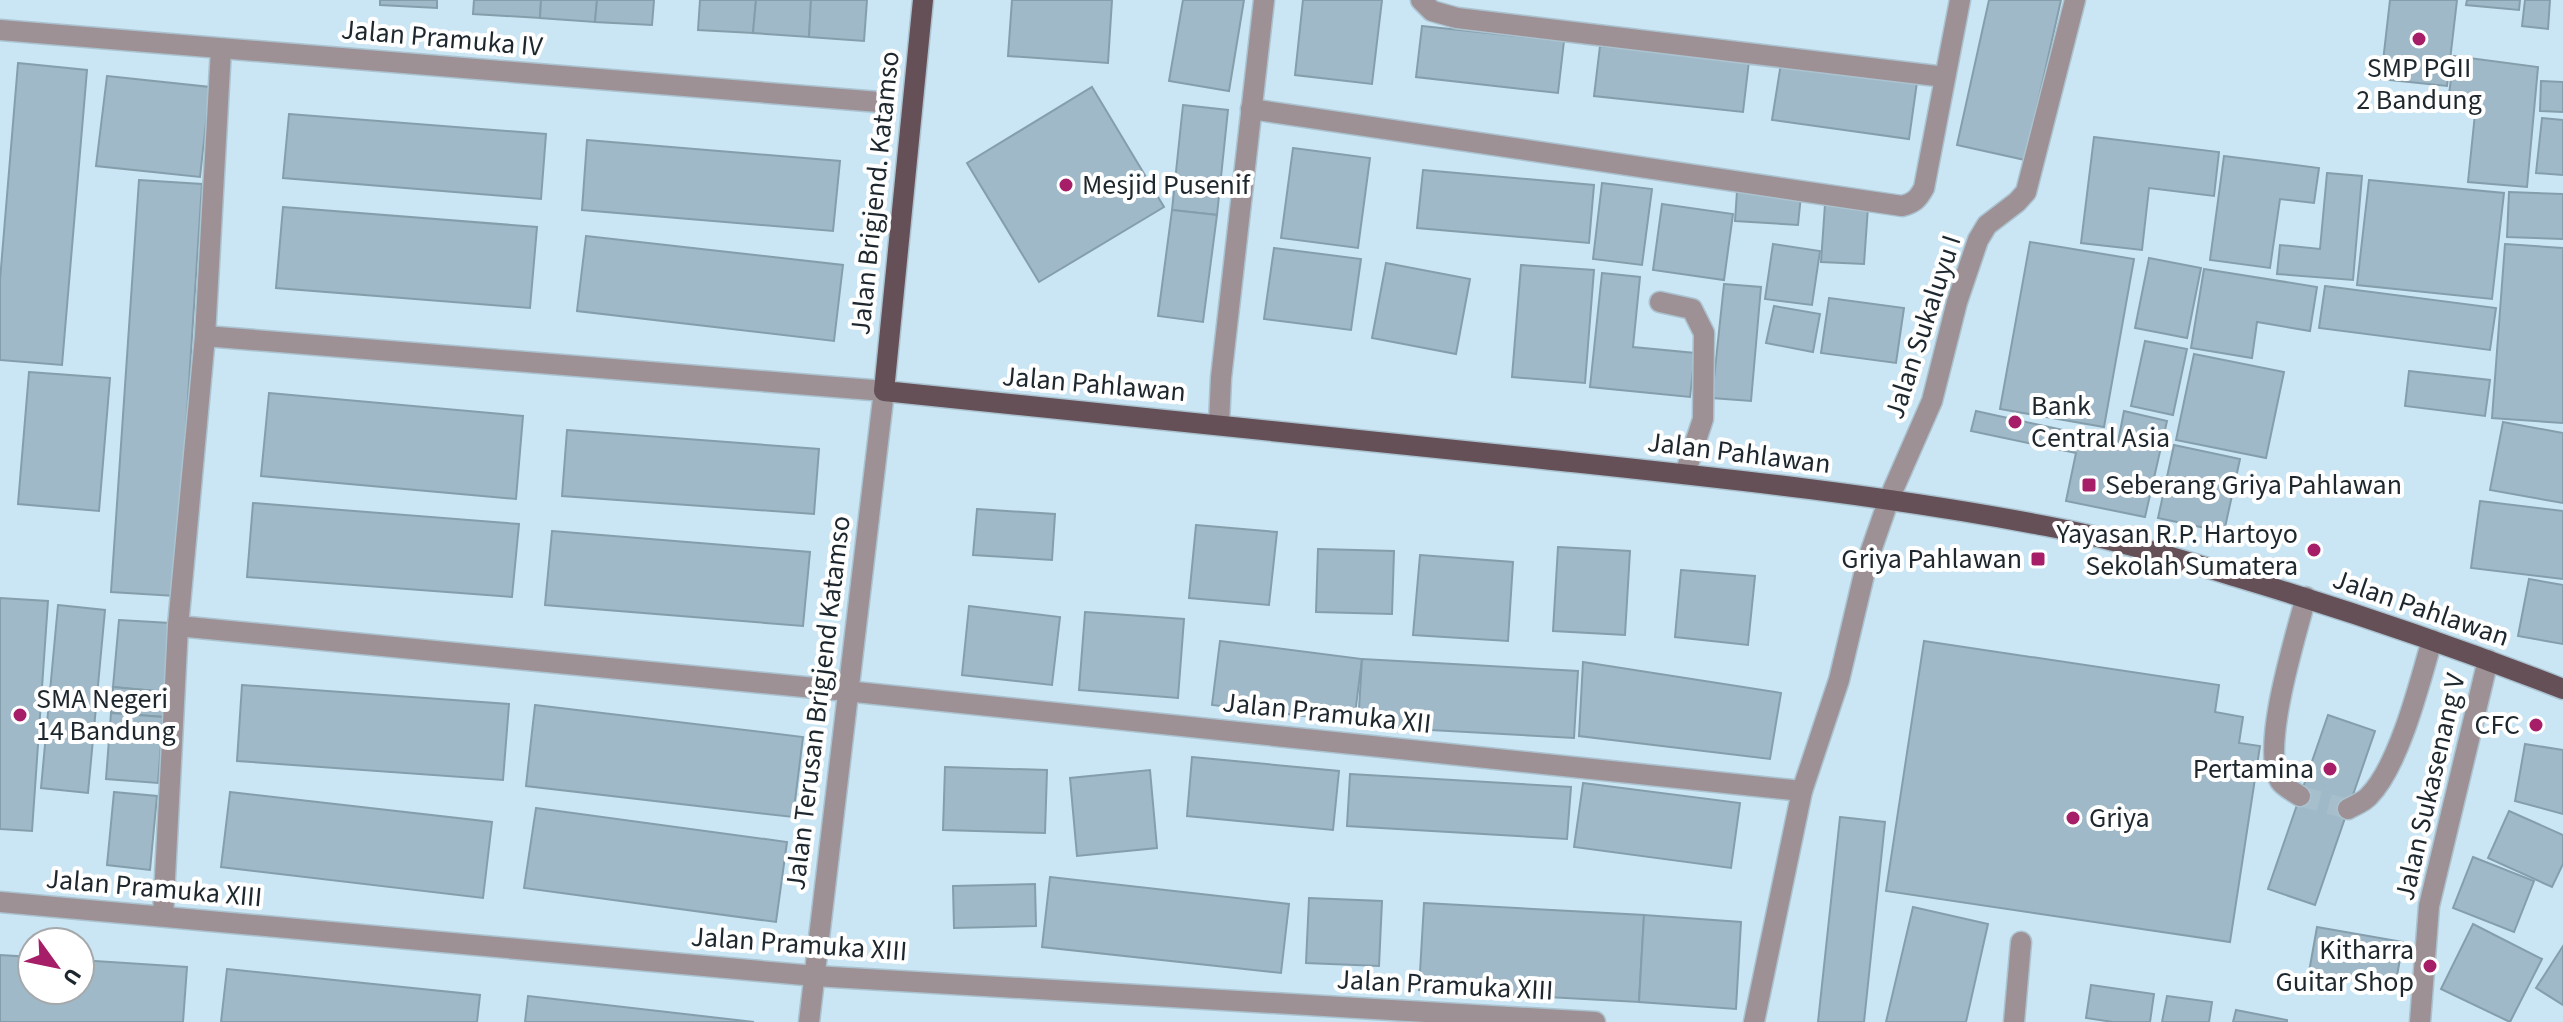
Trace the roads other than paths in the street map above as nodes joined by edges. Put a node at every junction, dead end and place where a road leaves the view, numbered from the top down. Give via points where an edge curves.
1 (923, 0) edge
2 (1264, 0) edge
3 (1421, 0) edge
4 (1960, 0) edge
5 (2075, 0) edge
6 (0, 30) edge
7 (221, 49) junction
8 (1945, 77) junction
9 (879, 102) dead end
10 (1251, 109) junction
11 (1660, 302) dead end
12 (205, 336) junction
13 (884, 391) junction
14 (1219, 424) junction
15 (1685, 474) junction
16 (1889, 499) junction
17 (2306, 597) junction
18 (178, 626) junction
19 (2432, 640) junction
20 (2488, 660) junction
21 (2563, 689) edge
22 (840, 690) junction
23 (1802, 791) junction
24 (2300, 796) tunnel mouth
25 (2348, 809) dead end
26 (0, 902) edge
27 (163, 916) junction
28 (2021, 942) dead end
29 (815, 976) junction
30 (809, 1022) edge
31 (1595, 1022) edge
32 (1754, 1022) edge
33 (2014, 1022) edge
34 (2420, 1022) edge

1 - 13 main road, Jalan Brigjend. Katamso
2 - 10 street
3 - 8 street via 1432,11 1457,18
4 - 8 street
5 - 16 street, Jalan Sukaluyu I via 2026,192 1987,225 1978,240 1932,401
6 - 7 street, Jalan Pramuka IV
7 - 9 street, Jalan Pramuka IV
7 - 12 street
8 - 10 street via 1924,188 1912,203 1902,206
10 - 14 street
11 - 15 street via 1692,309 1704,333 1703,419
12 - 13 street
12 - 18 street
13 - 14 main road, Jalan Pahlawan
13 - 22 street, Jalan Terusan Brigjend Katamso
14 - 15 main road, Jalan Pahlawan
15 - 16 main road, Jalan Pahlawan
16 - 17 main road, Jalan Pahlawan via 2082,534
16 - 23 street, Jalan Sukaluyu I
17 - 19 main road, Jalan Pahlawan
17 - 24 street via 2280,698 2274,757 2281,781
18 - 22 street, Jalan Pramuka XII
18 - 27 street
19 - 20 main road, Jalan Pahlawan
19 - 25 street via 2383,778 2368,799
20 - 21 main road, Jalan Pahlawan
20 - 34 street, Jalan Sukasenang V via 2429,906
22 - 23 street, Jalan Pramuka XII
22 - 29 street, Jalan Terusan Brigjend Katamso
23 - 32 street, Jalan Sukaluyu I
26 - 27 street, Jalan Pramuka XIII
27 - 29 street, Jalan Pramuka XIII
28 - 33 street
29 - 30 street, Jalan Terusan Brigjend Katamso
29 - 31 street, Jalan Pramuka XIII

